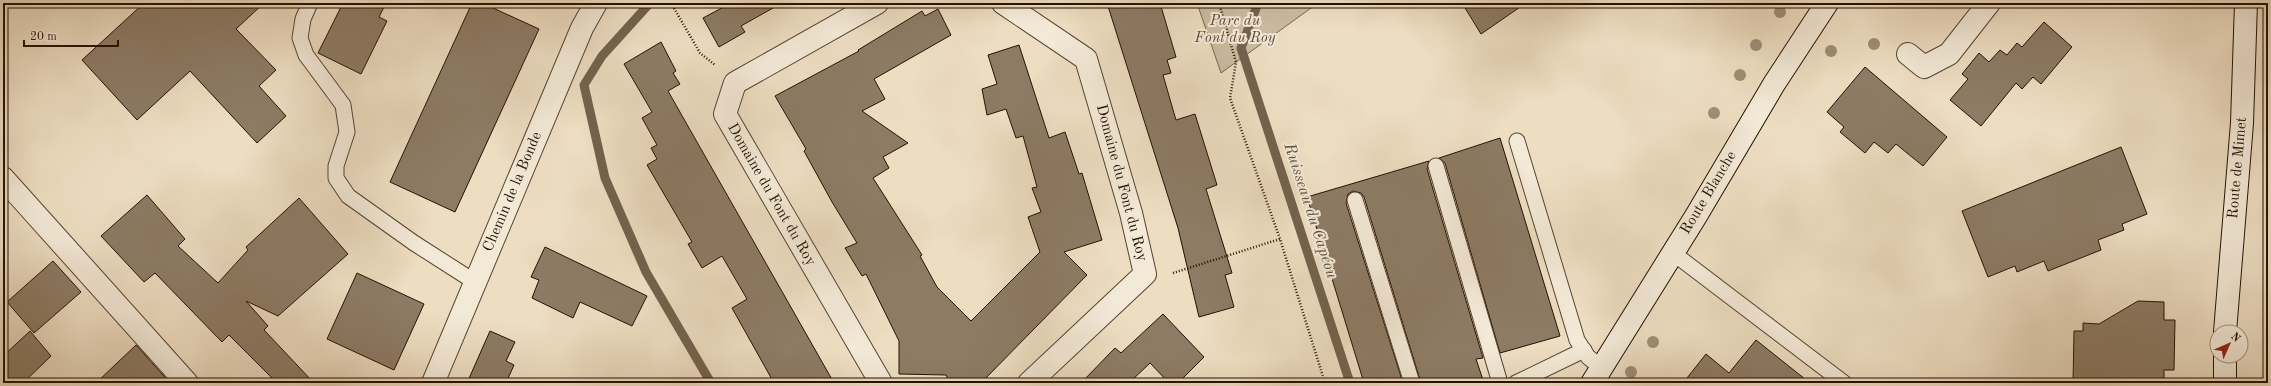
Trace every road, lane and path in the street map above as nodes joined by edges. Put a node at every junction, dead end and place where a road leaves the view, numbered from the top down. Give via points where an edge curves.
1 (310, 3) edge
2 (596, 3) edge
3 (671, 3) edge
4 (877, 3) edge
5 (1003, 3) edge
6 (1219, 3) edge
7 (1826, 3) edge
8 (1989, 3) edge
9 (2246, 3) edge
10 (1908, 54) dead end
11 (735, 83) junction
12 (1517, 141) dead end
13 (1436, 166) dead end
14 (3, 178) edge
15 (1355, 200) dead end
16 (1280, 239) junction
17 (1673, 252) junction
18 (1145, 274) junction
19 (475, 282) junction
20 (2226, 324) edge
21 (1584, 350) junction
22 (2225, 364) edge
23 (1597, 376) edge
24 (187, 383) edge
25 (432, 383) edge
26 (880, 383) edge
27 (1029, 383) edge
28 (1326, 383) edge
29 (1412, 383) edge
30 (1500, 383) edge
31 (1516, 383) edge
32 (1844, 383) edge
33 (2225, 383) edge

1 - 19 lane via 303,19 300,38 306,55 343,105 347,132 336,166 336,178 348,196
2 - 19 street, Chemin de la Bonde via 582,28
3 - 11 path via 700,52
4 - 11 street
5 - 18 street, Domaine du Font du Roy via 1086,60 1131,213
6 - 16 path via 1236,62 1230,98
7 - 17 street, Route Blanche
8 - 10 street via 1949,54 1924,67
9 - 20 street, Route de Mimet via 2242,123
11 - 26 street, Domaine du Font du Roy via 725,114
12 - 21 lane via 1578,340
13 - 30 lane
14 - 24 street
15 - 29 lane
16 - 18 path via 1167,275
16 - 28 path
17 - 23 street, Route Blanche
17 - 32 lane
18 - 27 street, Domaine du Font du Roy
19 - 25 street, Chemin de la Bonde
21 - 23 lane
21 - 31 lane
22 - 33 street

